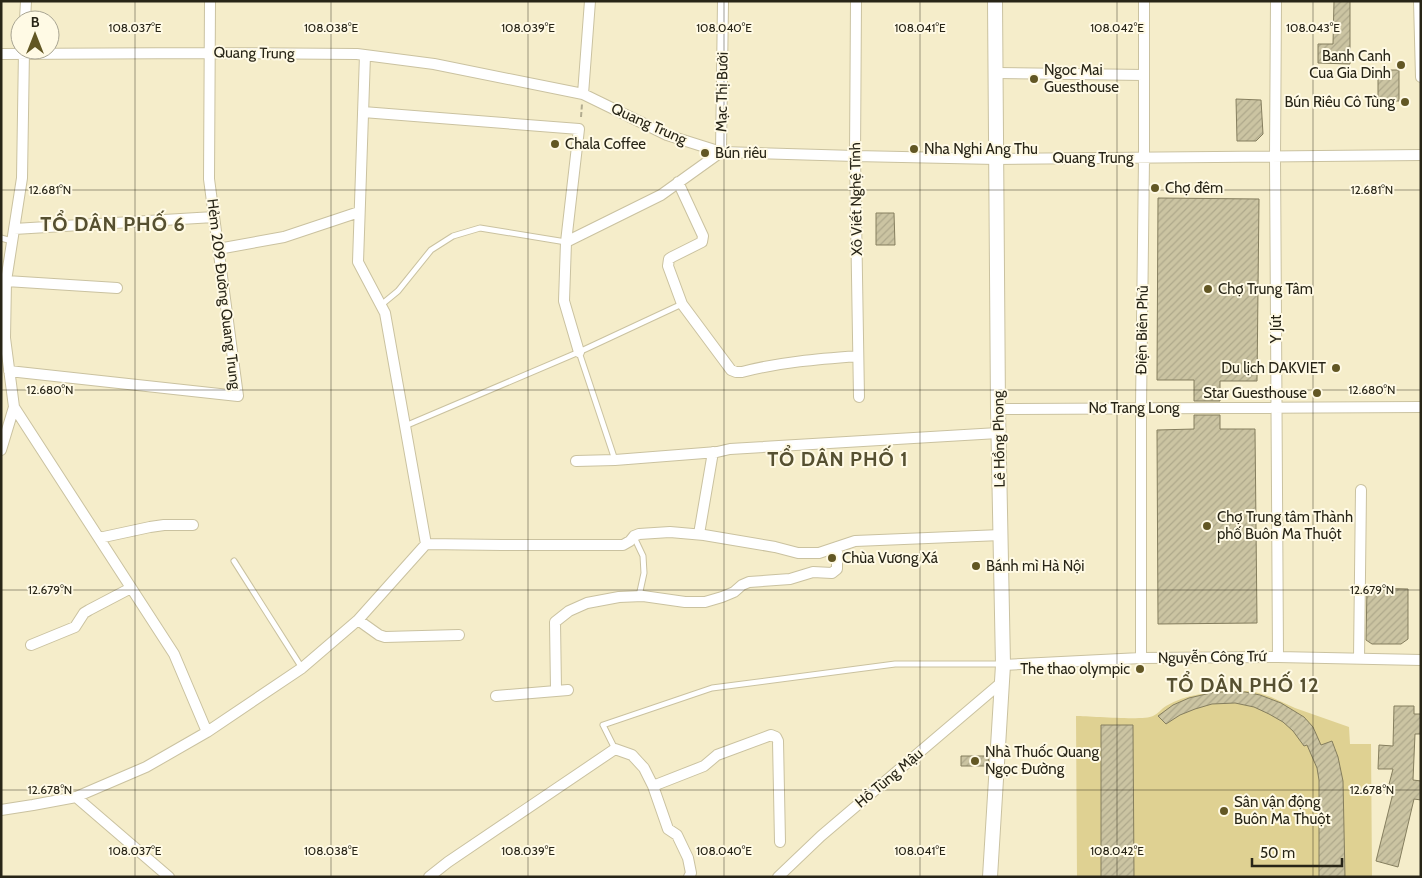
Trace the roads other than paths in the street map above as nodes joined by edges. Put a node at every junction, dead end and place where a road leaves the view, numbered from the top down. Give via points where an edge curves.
1 (210, 1) edge
2 (590, 1) edge
3 (723, 1) edge
4 (856, 1) edge
5 (995, 1) edge
6 (1144, 1) edge
7 (1276, 1) edge
8 (1419, 1) edge
9 (60, 52) edge
10 (210, 53) junction
11 (365, 55) junction
12 (24, 60) edge
13 (996, 73) junction
14 (1144, 75) junction
15 (1421, 77) edge
16 (583, 94) junction
17 (363, 112) junction
18 (720, 152) junction
19 (1421, 155) edge
20 (855, 156) junction
21 (1275, 157) junction
22 (1144, 158) junction
23 (996, 159) junction
24 (678, 182) junction
25 (360, 212) junction
26 (214, 217) junction
27 (14, 229) junction
28 (1, 238) edge
29 (12, 241) junction
30 (566, 242) junction
31 (218, 249) junction
32 (6, 281) junction
33 (117, 288) dead end
34 (682, 304) junction
35 (381, 305) junction
36 (3, 338) edge
37 (579, 352) junction
38 (858, 356) junction
39 (9, 371) junction
40 (858, 396) dead end
41 (14, 407) junction
42 (1421, 407) edge
43 (1141, 408) junction
44 (1276, 408) junction
45 (998, 409) junction
46 (405, 426) junction
47 (998, 433) junction
48 (1, 450) edge
49 (713, 452) junction
50 (615, 460) junction
51 (576, 461) dead end
52 (1361, 490) dead end
53 (193, 525) dead end
54 (698, 534) junction
55 (1001, 535) junction
56 (634, 536) junction
57 (99, 538) junction
58 (426, 544) junction
59 (837, 547) junction
60 (234, 561) dead end
61 (131, 588) junction
62 (638, 596) junction
63 (358, 620) junction
64 (459, 634) dead end
65 (31, 645) dead end
66 (1278, 657) junction
67 (1142, 658) junction
68 (1359, 659) junction
69 (1421, 660) edge
70 (1003, 664) junction
71 (302, 668) junction
72 (1002, 682) junction
73 (556, 690) junction
74 (568, 690) dead end
75 (496, 696) dead end
76 (208, 732) junction
77 (615, 749) junction
78 (653, 786) junction
79 (76, 797) junction
80 (1, 810) edge
81 (780, 842) dead end
82 (168, 876) edge
83 (780, 876) edge
84 (429, 877) edge
85 (689, 877) edge
86 (990, 877) edge

1 - 10 street, Hẻm 209 Đường Quang Trung
2 - 16 street
3 - 18 street, Mạc Thị Bưởi
4 - 20 street, Xô Viết Nghệ Tĩnh
5 - 13 street, Lê Hồng Phong
6 - 14 street, Điện Biên Phủ
7 - 21 street, Y Jút
8 - 15 street
9 - 10 street, Quang Trung
10 - 11 street, Quang Trung
10 - 26 street, Hẻm 209 Đường Quang Trung via 209,179
11 - 16 street, Quang Trung via 434,64
11 - 17 street
12 - 27 street via 22,178
13 - 14 street
13 - 23 street, Lê Hồng Phong
14 - 22 street, Điện Biên Phủ
16 - 18 street, Quang Trung via 667,135
17 - 25 street
17 - 30 street via 579,129
18 - 20 street, Quang Trung
18 - 24 street
19 - 21 street, Quang Trung
20 - 23 street, Quang Trung
20 - 38 street, Xô Viết Nghệ Tĩnh
21 - 22 street, Quang Trung
21 - 44 street, Y Jút
22 - 23 street, Quang Trung
22 - 43 street, Điện Biên Phủ
23 - 45 street, Lê Hồng Phong
24 - 30 street via 661,195
24 - 34 street via 703,236 702,242 669,259 668,266
25 - 31 street via 284,237
25 - 35 street via 358,262
26 - 27 street
26 - 31 street, Hẻm 209 Đường Quang Trung
27 - 29 street
28 - 29 lane
29 - 32 street
30 - 35 lane via 480,228 453,236 431,250 398,291
30 - 37 street via 564,301
31 - 39 street, Hẻm 209 Đường Quang Trung via 238,396
32 - 33 street
32 - 36 street
34 - 37 lane
34 - 38 street via 731,370 736,372 783,363
35 - 46 street
36 - 39 street
37 - 46 lane
37 - 50 lane
38 - 40 street, Xô Viết Nghệ Tĩnh
39 - 41 street
41 - 48 street
41 - 57 street
42 - 44 street, Nơ Trang Long
43 - 44 street, Nơ Trang Long
43 - 45 street, Nơ Trang Long
43 - 67 street, Điện Biên Phủ
44 - 66 street, Y Jút
45 - 47 street, Lê Hồng Phong
46 - 58 street
47 - 49 street
47 - 55 street, Lê Hồng Phong
49 - 50 street
49 - 54 street
50 - 51 street
52 - 68 street
53 - 57 street via 150,526
54 - 56 street via 670,532
54 - 59 street via 798,553 819,553
55 - 59 street via 855,541
55 - 70 street, Lê Hồng Phong
56 - 58 street via 623,544
56 - 62 lane via 643,556 644,573
57 - 61 street
58 - 63 street
59 - 62 street via 836,569 832,572 749,582 734,592 705,602
60 - 71 lane
61 - 65 street via 84,613 75,627
61 - 76 street via 174,654
62 - 73 street via 587,603 568,611 555,622
63 - 64 street via 385,637
63 - 71 street
66 - 67 street, Nguyễn Công Trứ
66 - 68 street, Nguyễn Công Trứ
67 - 70 street, Nguyễn Công Trứ
68 - 69 street, Nguyễn Công Trứ
70 - 72 street, Lê Hồng Phong
70 - 77 lane via 895,664 712,688 603,726
71 - 76 street
72 - 83 street, Hồ Tùng Mậu via 821,836
72 - 86 street, Lê Hồng Phong
73 - 74 street
73 - 75 street
76 - 79 street via 146,767
77 - 78 street via 632,755 644,768
77 - 84 street
78 - 81 street via 704,766 717,755 776,737
78 - 85 street via 668,830 676,836 688,858
79 - 80 street
79 - 82 street

